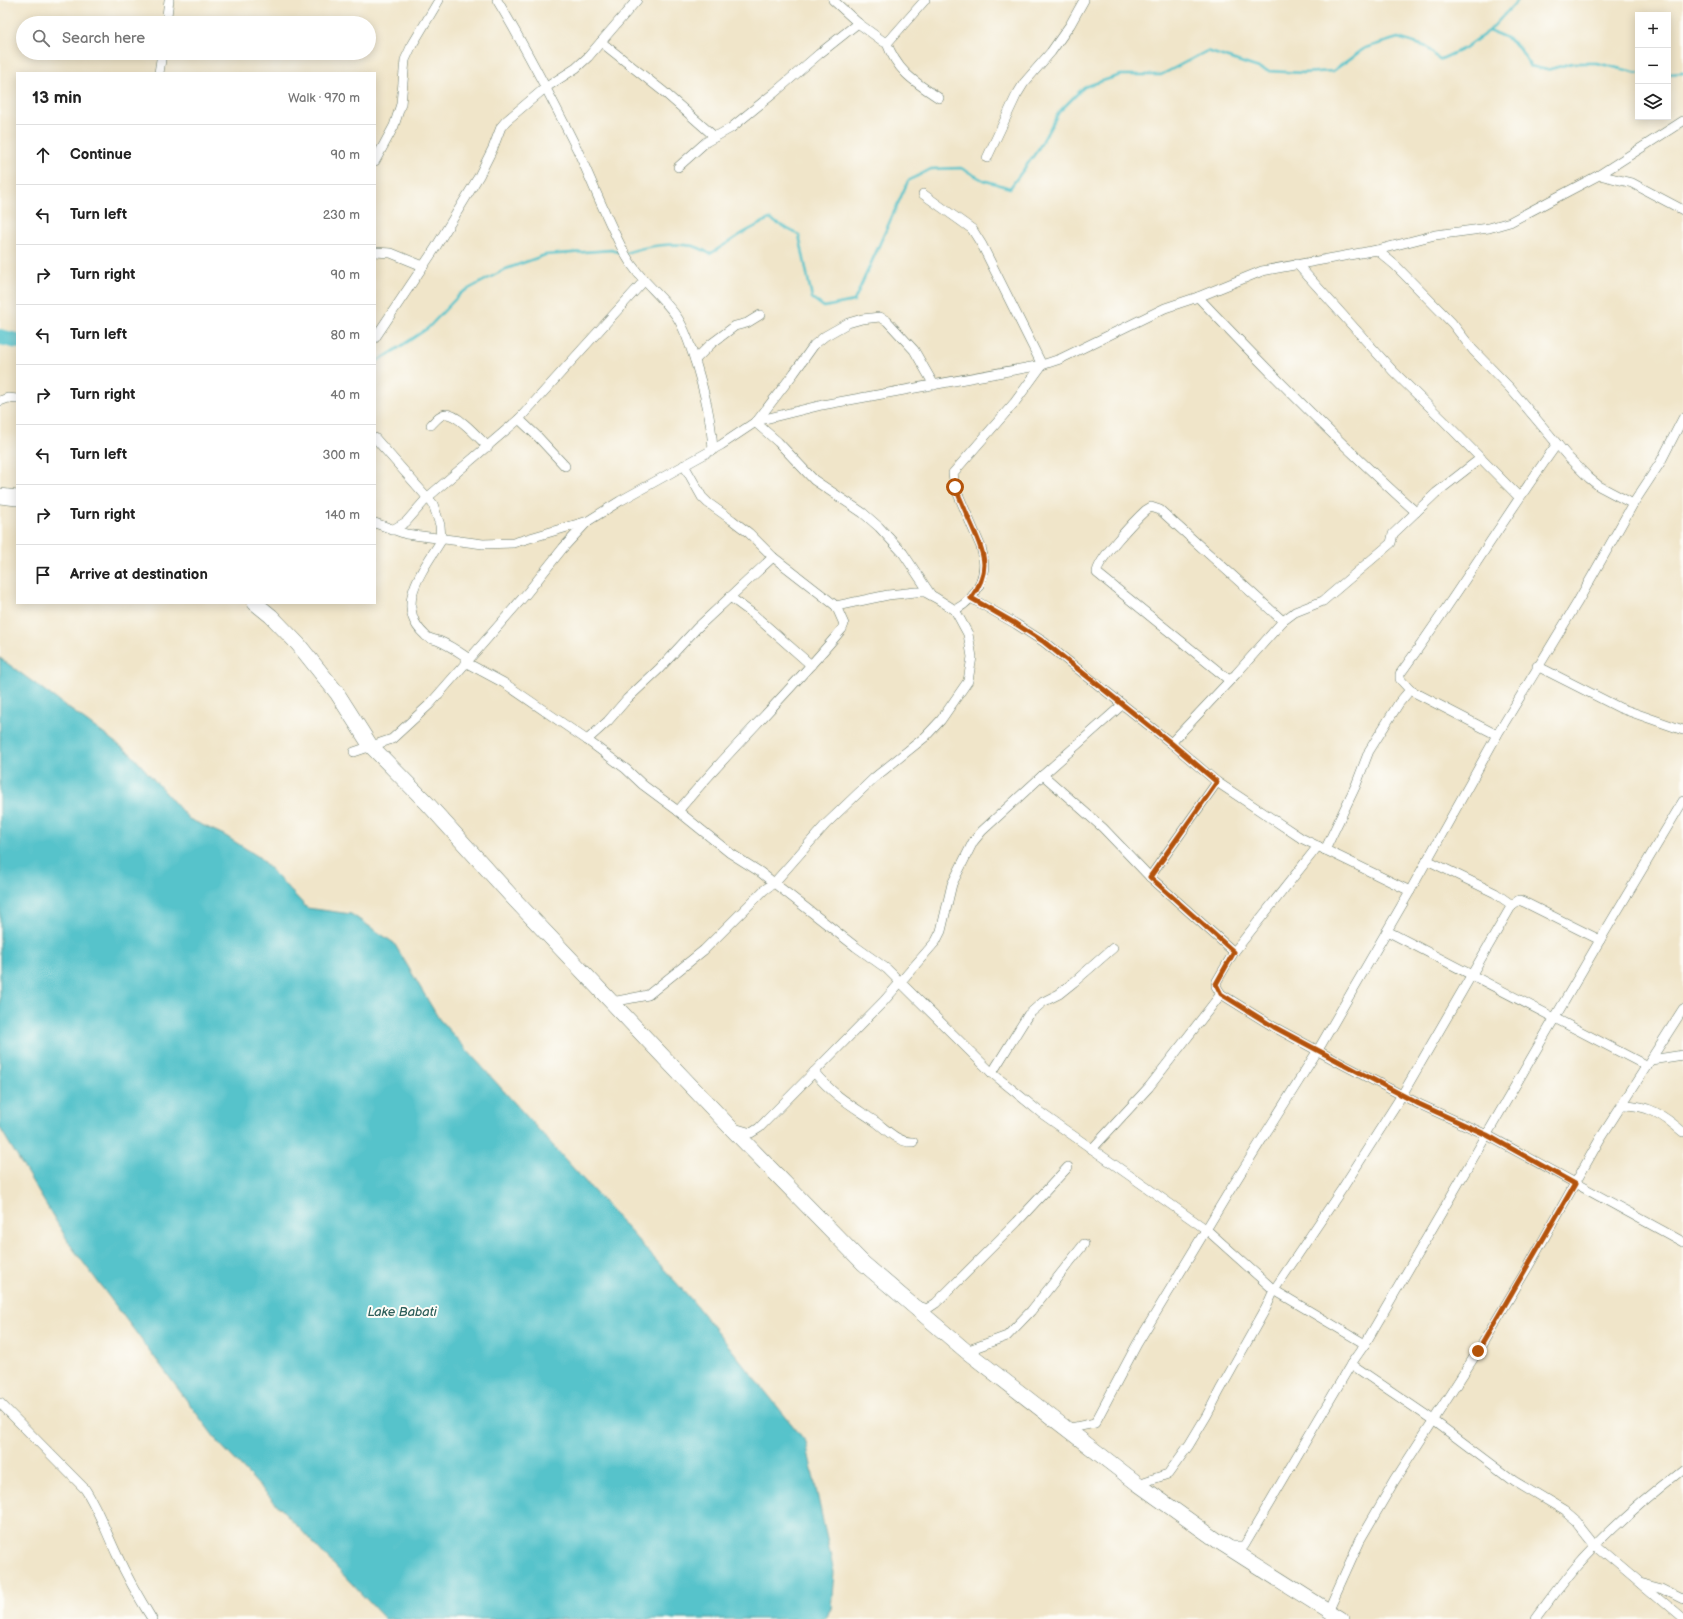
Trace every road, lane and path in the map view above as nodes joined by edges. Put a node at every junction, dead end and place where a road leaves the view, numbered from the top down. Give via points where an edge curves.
1 (169, 0) edge
2 (439, 0) edge
3 (497, 0) edge
4 (637, 0) edge
5 (833, 0) edge
6 (925, 0) edge
7 (1084, 0) edge
8 (167, 16) edge
9 (858, 23) junction
10 (886, 41) junction
11 (601, 42) junction
12 (161, 60) edge
13 (159, 72) edge
14 (545, 88) junction
15 (939, 98) dead end
16 (1683, 121) edge
17 (714, 137) junction
18 (987, 158) dead end
19 (376, 159) edge
20 (678, 167) dead end
21 (1599, 175) junction
22 (923, 194) dead end
23 (1683, 210) edge
24 (1377, 250) junction
25 (376, 252) edge
26 (1297, 264) junction
27 (423, 266) junction
28 (644, 281) junction
29 (1198, 297) junction
30 (760, 315) dead end
31 (376, 336) edge
32 (695, 360) junction
33 (1042, 364) junction
34 (934, 385) junction
35 (16, 399) edge
36 (0, 400) edge
37 (1683, 418) edge
38 (519, 419) junction
39 (756, 422) junction
40 (431, 425) dead end
41 (376, 439) edge
42 (1557, 444) junction
43 (488, 447) junction
44 (713, 450) junction
45 (1481, 458) junction
46 (684, 465) junction
47 (564, 466) dead end
48 (0, 496) edge
49 (428, 497) junction
50 (1519, 497) junction
51 (16, 498) edge
52 (1633, 504) junction
53 (1416, 512) junction
54 (588, 521) junction
55 (376, 523) edge
56 (392, 530) junction
57 (441, 539) junction
58 (774, 557) junction
59 (931, 596) junction
60 (730, 597) junction
61 (971, 598) junction
62 (256, 604) edge
63 (836, 606) junction
64 (955, 610) junction
65 (1283, 621) junction
66 (467, 660) junction
67 (811, 665) junction
68 (1537, 666) junction
69 (1230, 680) junction
70 (1410, 690) junction
71 (1122, 705) junction
72 (1683, 730) edge
73 (1497, 735) junction
74 (587, 740) junction
75 (1171, 743) junction
76 (370, 745) junction
77 (354, 752) dead end
78 (1043, 775) junction
79 (1217, 782) junction
80 (1683, 801) edge
81 (678, 811) junction
82 (1322, 848) junction
83 (1427, 860) junction
84 (1150, 877) junction
85 (774, 883) junction
86 (1410, 891) junction
87 (1512, 905) junction
88 (1387, 931) junction
89 (1600, 940) junction
90 (1113, 948) dead end
91 (1234, 952) junction
92 (1472, 975) junction
93 (901, 982) junction
94 (1221, 994) junction
95 (612, 1002) junction
96 (1683, 1009) edge
97 (1555, 1018) junction
98 (1680, 1023) edge
99 (1318, 1050) junction
100 (1683, 1055) edge
101 (1649, 1064) junction
102 (814, 1072) junction
103 (992, 1073) junction
104 (1402, 1095) junction
105 (1623, 1105) junction
106 (729, 1126) junction
107 (1683, 1132) edge
108 (1487, 1135) junction
109 (913, 1142) dead end
110 (1092, 1149) junction
111 (1068, 1167) dead end
112 (1575, 1184) junction
113 (1207, 1230) junction
114 (1683, 1242) edge
115 (1084, 1244) dead end
116 (1274, 1290) junction
117 (906, 1301) junction
118 (1365, 1344) junction
119 (966, 1352) junction
120 (1352, 1364) junction
121 (0, 1403) edge
122 (1433, 1420) junction
123 (1066, 1429) junction
124 (1682, 1471) edge
125 (1138, 1484) junction
126 (1227, 1546) junction
127 (1596, 1546) junction
128 (1637, 1582) junction
129 (1683, 1599) edge
130 (1335, 1615) edge
131 (152, 1619) edge
132 (1536, 1619) edge
133 (1682, 1619) edge

1 - 8 street
2 - 19 street via 410,47 405,60 401,104 394,126
3 - 14 street
4 - 11 street
5 - 9 street
6 - 10 street via 889,41
7 - 18 street via 1059,41 1016,96
9 - 10 street via 881,41
9 - 17 street via 731,128
10 - 15 street via 892,57 900,68
11 - 14 street via 576,68
11 - 17 street via 664,92
12 - 13 street
14 - 27 street via 506,121 479,176
14 - 28 street via 625,254
16 - 21 street
17 - 20 street
21 - 23 street via 1632,183
21 - 24 street via 1510,222 1489,228 1435,235
22 - 33 street via 972,229
24 - 26 street
24 - 42 street via 1452,323
25 - 27 street via 391,254
26 - 29 street via 1262,271
26 - 45 street via 1393,371
27 - 31 street
28 - 32 street via 677,318
28 - 38 street
29 - 33 street via 1165,308 1060,359
29 - 53 street via 1340,443
30 - 32 street via 747,323 735,326
32 - 44 street via 707,400
33 - 34 street
33 - 61 street via 1011,407 953,473 955,487 984,556 984,574 979,588
34 - 39 street via 822,405
34 - 39 street via 914,350 887,321 880,317 862,319 848,323 814,345
35 - 36 street
37 - 52 street via 1660,463
38 - 43 street
38 - 47 street
39 - 44 street
39 - 59 street via 814,480 879,527 903,553
40 - 43 street via 446,414 466,426
41 - 49 street
42 - 50 street
42 - 52 street via 1599,486
43 - 49 street
44 - 46 street
45 - 50 street
45 - 53 street
46 - 54 street
46 - 58 street via 702,497
48 - 51 highway
49 - 56 street via 406,522
49 - 57 street via 440,524
50 - 70 street via 1400,674 1400,679
52 - 68 street via 1577,603
53 - 65 street via 1393,534 1391,543 1323,601 1295,612
54 - 57 street via 513,543 483,544
54 - 66 street
55 - 56 street
56 - 57 street
57 - 66 street via 416,584 410,597 410,606 416,623 425,636 439,641
58 - 60 street
58 - 63 street
59 - 63 street via 925,592 916,592
59 - 64 street
60 - 67 street
60 - 74 street
61 - 64 street
61 - 71 street via 1044,642
62 - 76 highway via 298,644 337,693
63 - 67 street via 844,624 842,629
64 - 85 street via 968,634 972,657 968,680 955,700 925,737 874,778 826,824
65 - 69 street
65 - 69 street via 1160,510 1151,507 1146,510 1120,536 1098,565 1097,573
66 - 74 street
66 - 76 street via 430,704 403,730 392,739
67 - 81 street via 717,765
68 - 72 street via 1620,708
68 - 73 street
69 - 75 street
70 - 73 street
70 - 82 street via 1369,751 1356,785
71 - 75 street
71 - 78 street
73 - 83 street
74 - 81 street
75 - 79 street
76 - 77 street
76 - 95 highway
78 - 84 street via 1103,828
78 - 93 street via 973,842 952,884 936,941
79 - 82 street via 1292,832
79 - 84 street
80 - 89 street
81 - 85 street via 730,853
82 - 86 street
82 - 91 street
83 - 86 street
83 - 87 street via 1495,893
84 - 91 street
85 - 93 street via 888,969
85 - 95 street via 704,950 648,995
86 - 88 street
87 - 89 street via 1519,900
87 - 92 street
88 - 92 street
88 - 99 street
89 - 97 street
90 - 103 street via 1059,994 1043,1002 1028,1015
91 - 94 street via 1216,984
92 - 97 street
92 - 104 street
93 - 102 street
93 - 103 street
94 - 99 street via 1274,1027
94 - 110 street via 1149,1087
95 - 106 highway
96 - 98 street
97 - 101 street
97 - 108 street
98 - 101 street
99 - 104 street
99 - 113 street via 1226,1195
100 - 101 street
101 - 105 street
102 - 106 street via 759,1128 750,1133
102 - 109 street via 852,1107 894,1136
103 - 110 street via 1041,1113
104 - 108 street
104 - 116 street
105 - 107 street via 1644,1106
105 - 112 street via 1600,1139
106 - 117 highway via 863,1263
108 - 112 street
108 - 118 street
110 - 113 street
111 - 117 street via 936,1303 927,1309
112 - 114 street
112 - 122 street via 1478,1351
113 - 116 street
113 - 123 street via 1137,1344 1095,1423
115 - 119 street via 1031,1311 1007,1336
116 - 118 street
116 - 125 street via 1189,1445 1168,1474
117 - 119 highway
118 - 120 street
119 - 123 highway
120 - 122 street
120 - 126 street via 1244,1546
121 - 131 street via 85,1488 117,1556
122 - 127 street via 1514,1481 1564,1511 1577,1522
122 - 130 street via 1360,1540
123 - 125 highway
124 - 127 street
125 - 126 highway
126 - 130 highway
127 - 128 street
127 - 132 street via 1575,1568
128 - 129 street via 1663,1589
128 - 133 street

